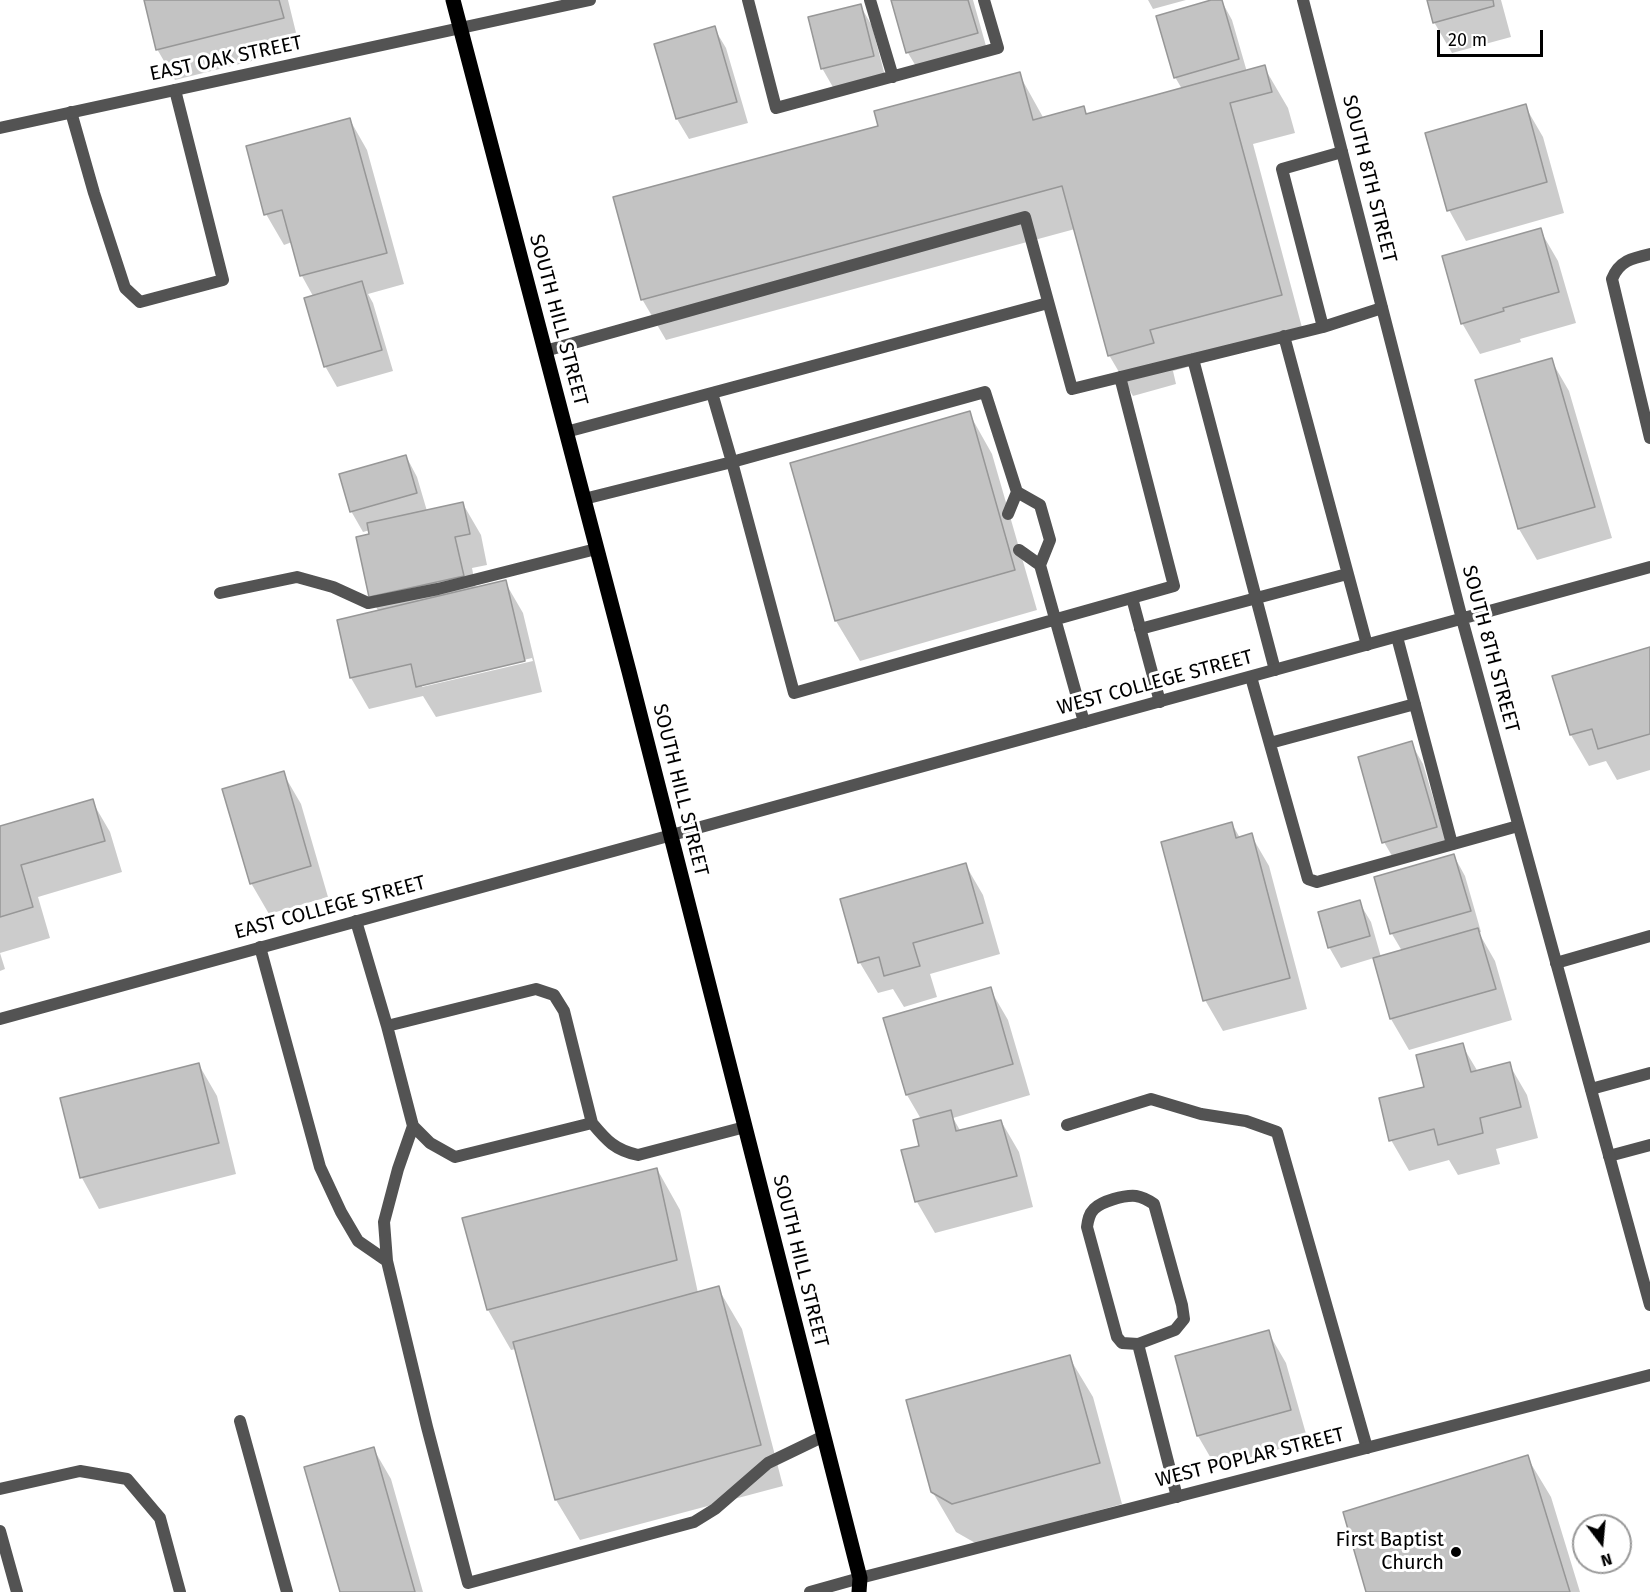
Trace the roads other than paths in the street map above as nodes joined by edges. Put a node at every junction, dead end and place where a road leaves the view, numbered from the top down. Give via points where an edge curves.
1 (453, 0) edge
2 (590, 0) edge
3 (748, 0) edge
4 (870, 0) edge
5 (984, 0) edge
6 (1303, 0) edge
7 (460, 27) junction
8 (893, 76) junction
9 (175, 90) junction
10 (71, 112) junction
11 (0, 128) edge
12 (1342, 152) junction
13 (1650, 254) edge
14 (1048, 303) junction
15 (1382, 308) junction
16 (1323, 327) junction
17 (1284, 336) junction
18 (544, 351) junction
19 (1194, 359) junction
20 (1120, 377) junction
21 (712, 393) junction
22 (566, 432) junction
23 (1650, 438) edge
24 (732, 462) junction
25 (1017, 492) junction
26 (584, 499) junction
27 (1008, 514) dead end
28 (596, 549) junction
29 (1019, 550) dead end
30 (1040, 565) junction
31 (1650, 567) edge
32 (1347, 574) junction
33 (220, 593) dead end
34 (1131, 598) junction
35 (1256, 598) junction
36 (1054, 619) junction
37 (1462, 620) junction
38 (1140, 629) junction
39 (1397, 637) junction
40 (1367, 645) junction
41 (1275, 670) junction
42 (1251, 677) junction
43 (1160, 702) junction
44 (1415, 704) junction
45 (1084, 722) junction
46 (1270, 743) junction
47 (1518, 826) junction
48 (670, 835) junction
49 (1452, 844) junction
50 (356, 921) junction
51 (1650, 936) edge
52 (260, 947) junction
53 (1556, 963) junction
54 (0, 1019) edge
55 (387, 1026) junction
56 (1650, 1073) edge
57 (1591, 1089) junction
58 (592, 1123) junction
59 (1067, 1125) dead end
60 (413, 1126) junction
61 (745, 1127) junction
62 (1650, 1144) edge
63 (1609, 1156) junction
64 (387, 1261) junction
65 (1650, 1305) edge
66 (1138, 1344) junction
67 (1650, 1376) edge
68 (240, 1421) dead end
69 (824, 1436) junction
70 (1367, 1448) junction
71 (0, 1489) edge
72 (1178, 1497) junction
73 (0, 1531) edge
74 (859, 1585) edge
75 (469, 1588) edge
76 (17, 1592) edge
77 (180, 1592) edge
78 (287, 1592) edge
79 (810, 1592) edge
80 (870, 1592) edge

1 - 7 main road, SOUTH HILL STREET
2 - 7 street, EAST OAK STREET
3 - 8 street via 776,108
4 - 8 street
5 - 8 street via 998,48
6 - 12 street, SOUTH 8TH STREET
7 - 9 street, EAST OAK STREET
7 - 18 main road, SOUTH HILL STREET
9 - 10 street, EAST OAK STREET
9 - 10 street via 223,280 140,302 125,288
10 - 11 street, EAST OAK STREET
12 - 15 street, SOUTH 8TH STREET
12 - 16 street via 1282,169
13 - 23 street via 1617,267 1612,279
14 - 18 street via 1025,217
14 - 20 street via 1072,389
14 - 21 street
15 - 16 street
15 - 37 street, SOUTH 8TH STREET
16 - 17 street
17 - 19 street
17 - 32 street
18 - 22 main road, SOUTH HILL STREET
19 - 20 street
19 - 35 street
20 - 34 street via 1174,586
21 - 22 street
21 - 24 street
22 - 26 main road, SOUTH HILL STREET
24 - 25 street via 985,392
24 - 26 street
24 - 36 street via 794,693
25 - 27 street
25 - 30 street via 1040,506 1050,540
26 - 28 main road, SOUTH HILL STREET
28 - 33 street via 368,603 297,577
28 - 48 main road, SOUTH HILL STREET
29 - 30 street
30 - 36 street
31 - 37 street, WEST COLLEGE STREET
32 - 35 street
32 - 40 street
34 - 36 street
34 - 38 street
35 - 38 street
35 - 41 street
36 - 45 street
37 - 39 street, WEST COLLEGE STREET
37 - 47 street, SOUTH 8TH STREET
38 - 43 street
39 - 40 street, WEST COLLEGE STREET
39 - 44 street
40 - 41 street, WEST COLLEGE STREET
41 - 42 street, WEST COLLEGE STREET
42 - 43 street, WEST COLLEGE STREET
42 - 46 street
43 - 45 street, WEST COLLEGE STREET
44 - 46 street
44 - 49 street
45 - 48 street, WEST COLLEGE STREET
46 - 49 street via 1308,879 1317,882
47 - 49 street
47 - 53 street, SOUTH 8TH STREET
48 - 50 street, EAST COLLEGE STREET
48 - 61 main road, SOUTH HILL STREET
50 - 52 street, EAST COLLEGE STREET
50 - 55 street
51 - 53 street
52 - 54 street, EAST COLLEGE STREET
52 - 64 street via 320,1167 358,1241
53 - 57 street, SOUTH 8TH STREET
55 - 58 street via 536,989 554,995 564,1011
55 - 60 street
56 - 57 street
57 - 63 street, SOUTH 8TH STREET
58 - 60 street via 454,1157 430,1143
58 - 61 street via 607,1141 623,1152 638,1155
59 - 70 street via 1151,1099 1201,1114 1246,1120 1277,1132
60 - 64 street via 384,1222
61 - 69 main road, SOUTH HILL STREET
62 - 63 street
63 - 65 street, SOUTH 8TH STREET
64 - 75 street
66 - 66 street via 1175,1330 1184,1319 1154,1204 1135,1196 1095,1208 1087,1227 1117,1337 1122,1343
66 - 72 street
67 - 70 street, WEST POPLAR STREET
68 - 78 street
69 - 74 main road, SOUTH HILL STREET
69 - 75 street via 768,1463 694,1522
70 - 72 street, WEST POPLAR STREET
71 - 77 street via 80,1471 127,1479 160,1518
72 - 74 street, WEST POPLAR STREET
73 - 76 street
74 - 79 street, WEST POPLAR STREET
74 - 80 main road

